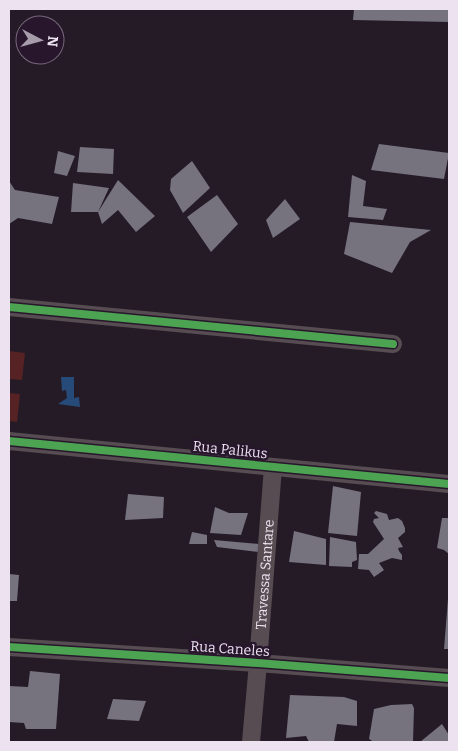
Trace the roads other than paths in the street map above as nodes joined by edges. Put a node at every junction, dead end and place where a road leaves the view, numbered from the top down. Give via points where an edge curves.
1 (9, 307) edge
2 (393, 344) dead end
3 (9, 441) edge
4 (273, 467) junction
5 (449, 484) edge
6 (9, 647) edge
7 (258, 663) junction
8 (449, 678) edge
9 (251, 742) edge

1 - 2 street
3 - 4 street, Rua Palikus
4 - 5 street, Rua Palikus
4 - 7 street, Travessa Santare
6 - 7 street, Rua Caneles
7 - 8 street, Rua Caneles
7 - 9 street, Travessa Santare

